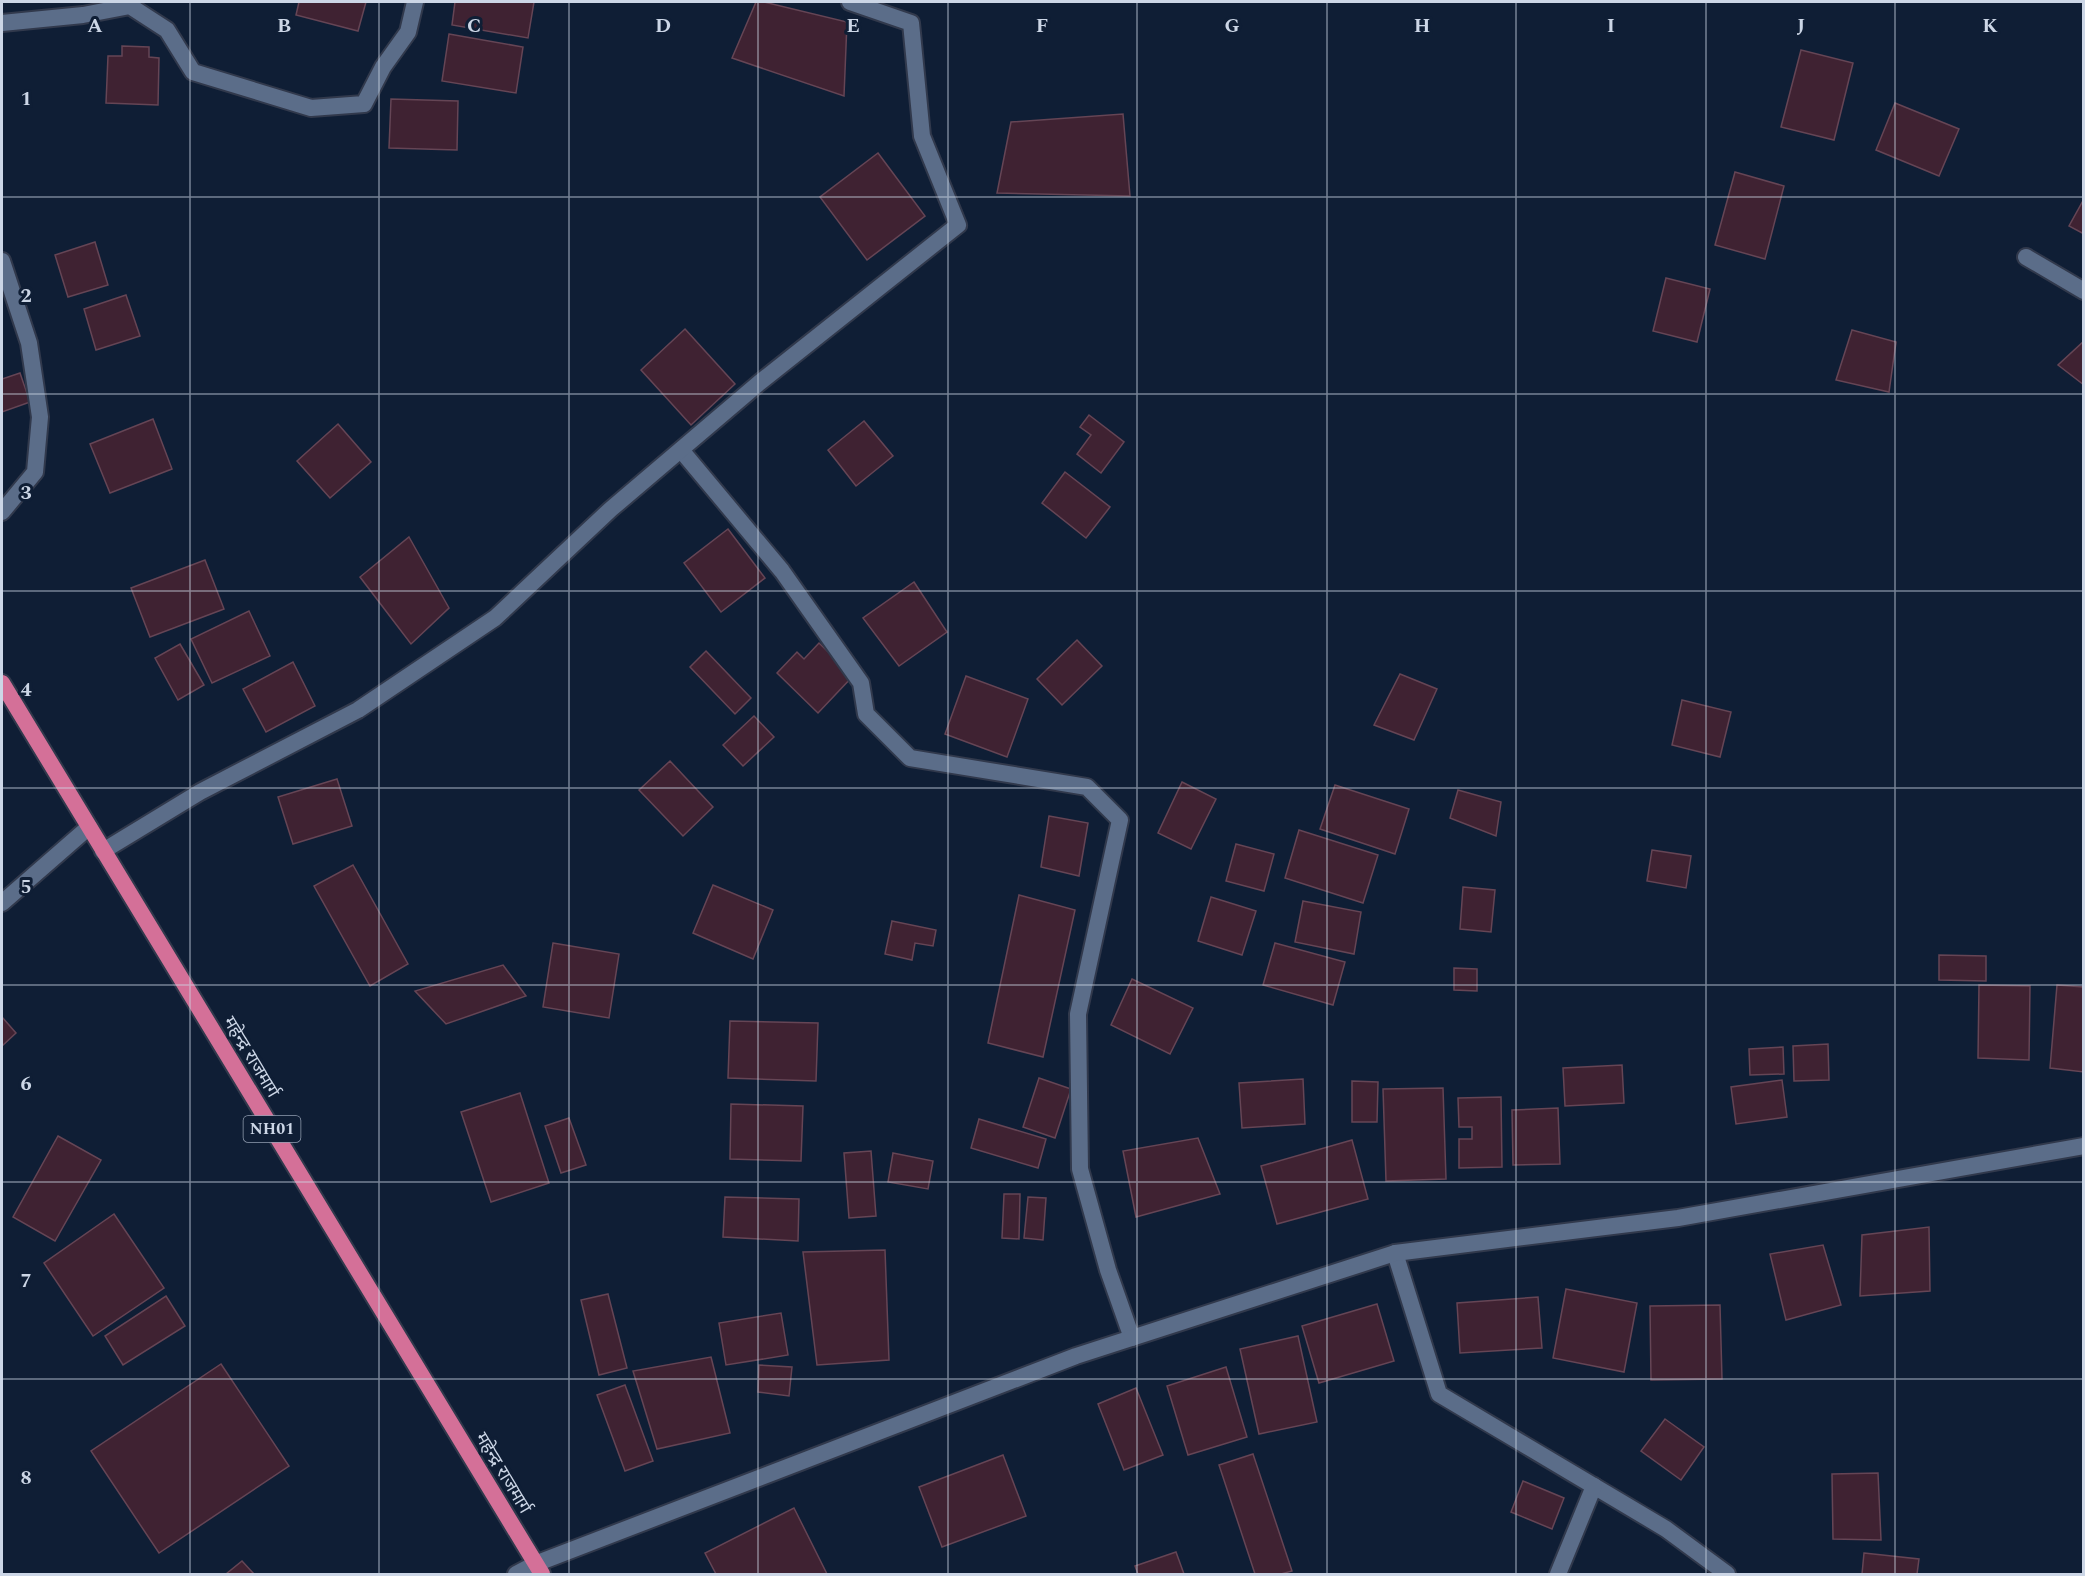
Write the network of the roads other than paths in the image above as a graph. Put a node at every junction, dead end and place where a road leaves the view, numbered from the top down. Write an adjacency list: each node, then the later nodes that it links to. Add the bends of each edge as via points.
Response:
1 (415, 2): 3 (street, via 408,32 383,67 364,104 310,108 193,72 167,30 130,6)
2 (850, 2): 7 (street, via 911,22 922,136 958,225)
3 (2, 23)
4 (2026, 257): 6 (street)
5 (2, 261): 8 (street, via 29,343 40,417 35,472)
6 (2084, 291)
7 (681, 450): 11 (street, via 611,509 495,618 358,710 200,792); 15 (street, via 782,571 861,683 866,714 910,758 1088,787 1120,820 1078,1014 1080,1170)
8 (2, 512)
9 (2, 683): 10 (highway, महेन्द्र राजमार्ग / NH01)
10 (89, 827): 11 (highway, महेन्द्र राजमार्ग / NH01); 12 (street)
11 (104, 851): 17 (highway, महेन्द्र राजमार्ग / NH01)
12 (2, 903)
13 (2084, 1146): 14 (street, via 1678,1218)
14 (1395, 1253): 15 (street); 16 (street, via 1439,1394)
15 (1131, 1338): 17 (street, via 1076,1356)
16 (1594, 1486): 19 (street); 20 (street, via 1666,1529)
17 (538, 1569): 18 (street)
18 (516, 1575)
19 (1558, 1575)
20 (1727, 1575)

